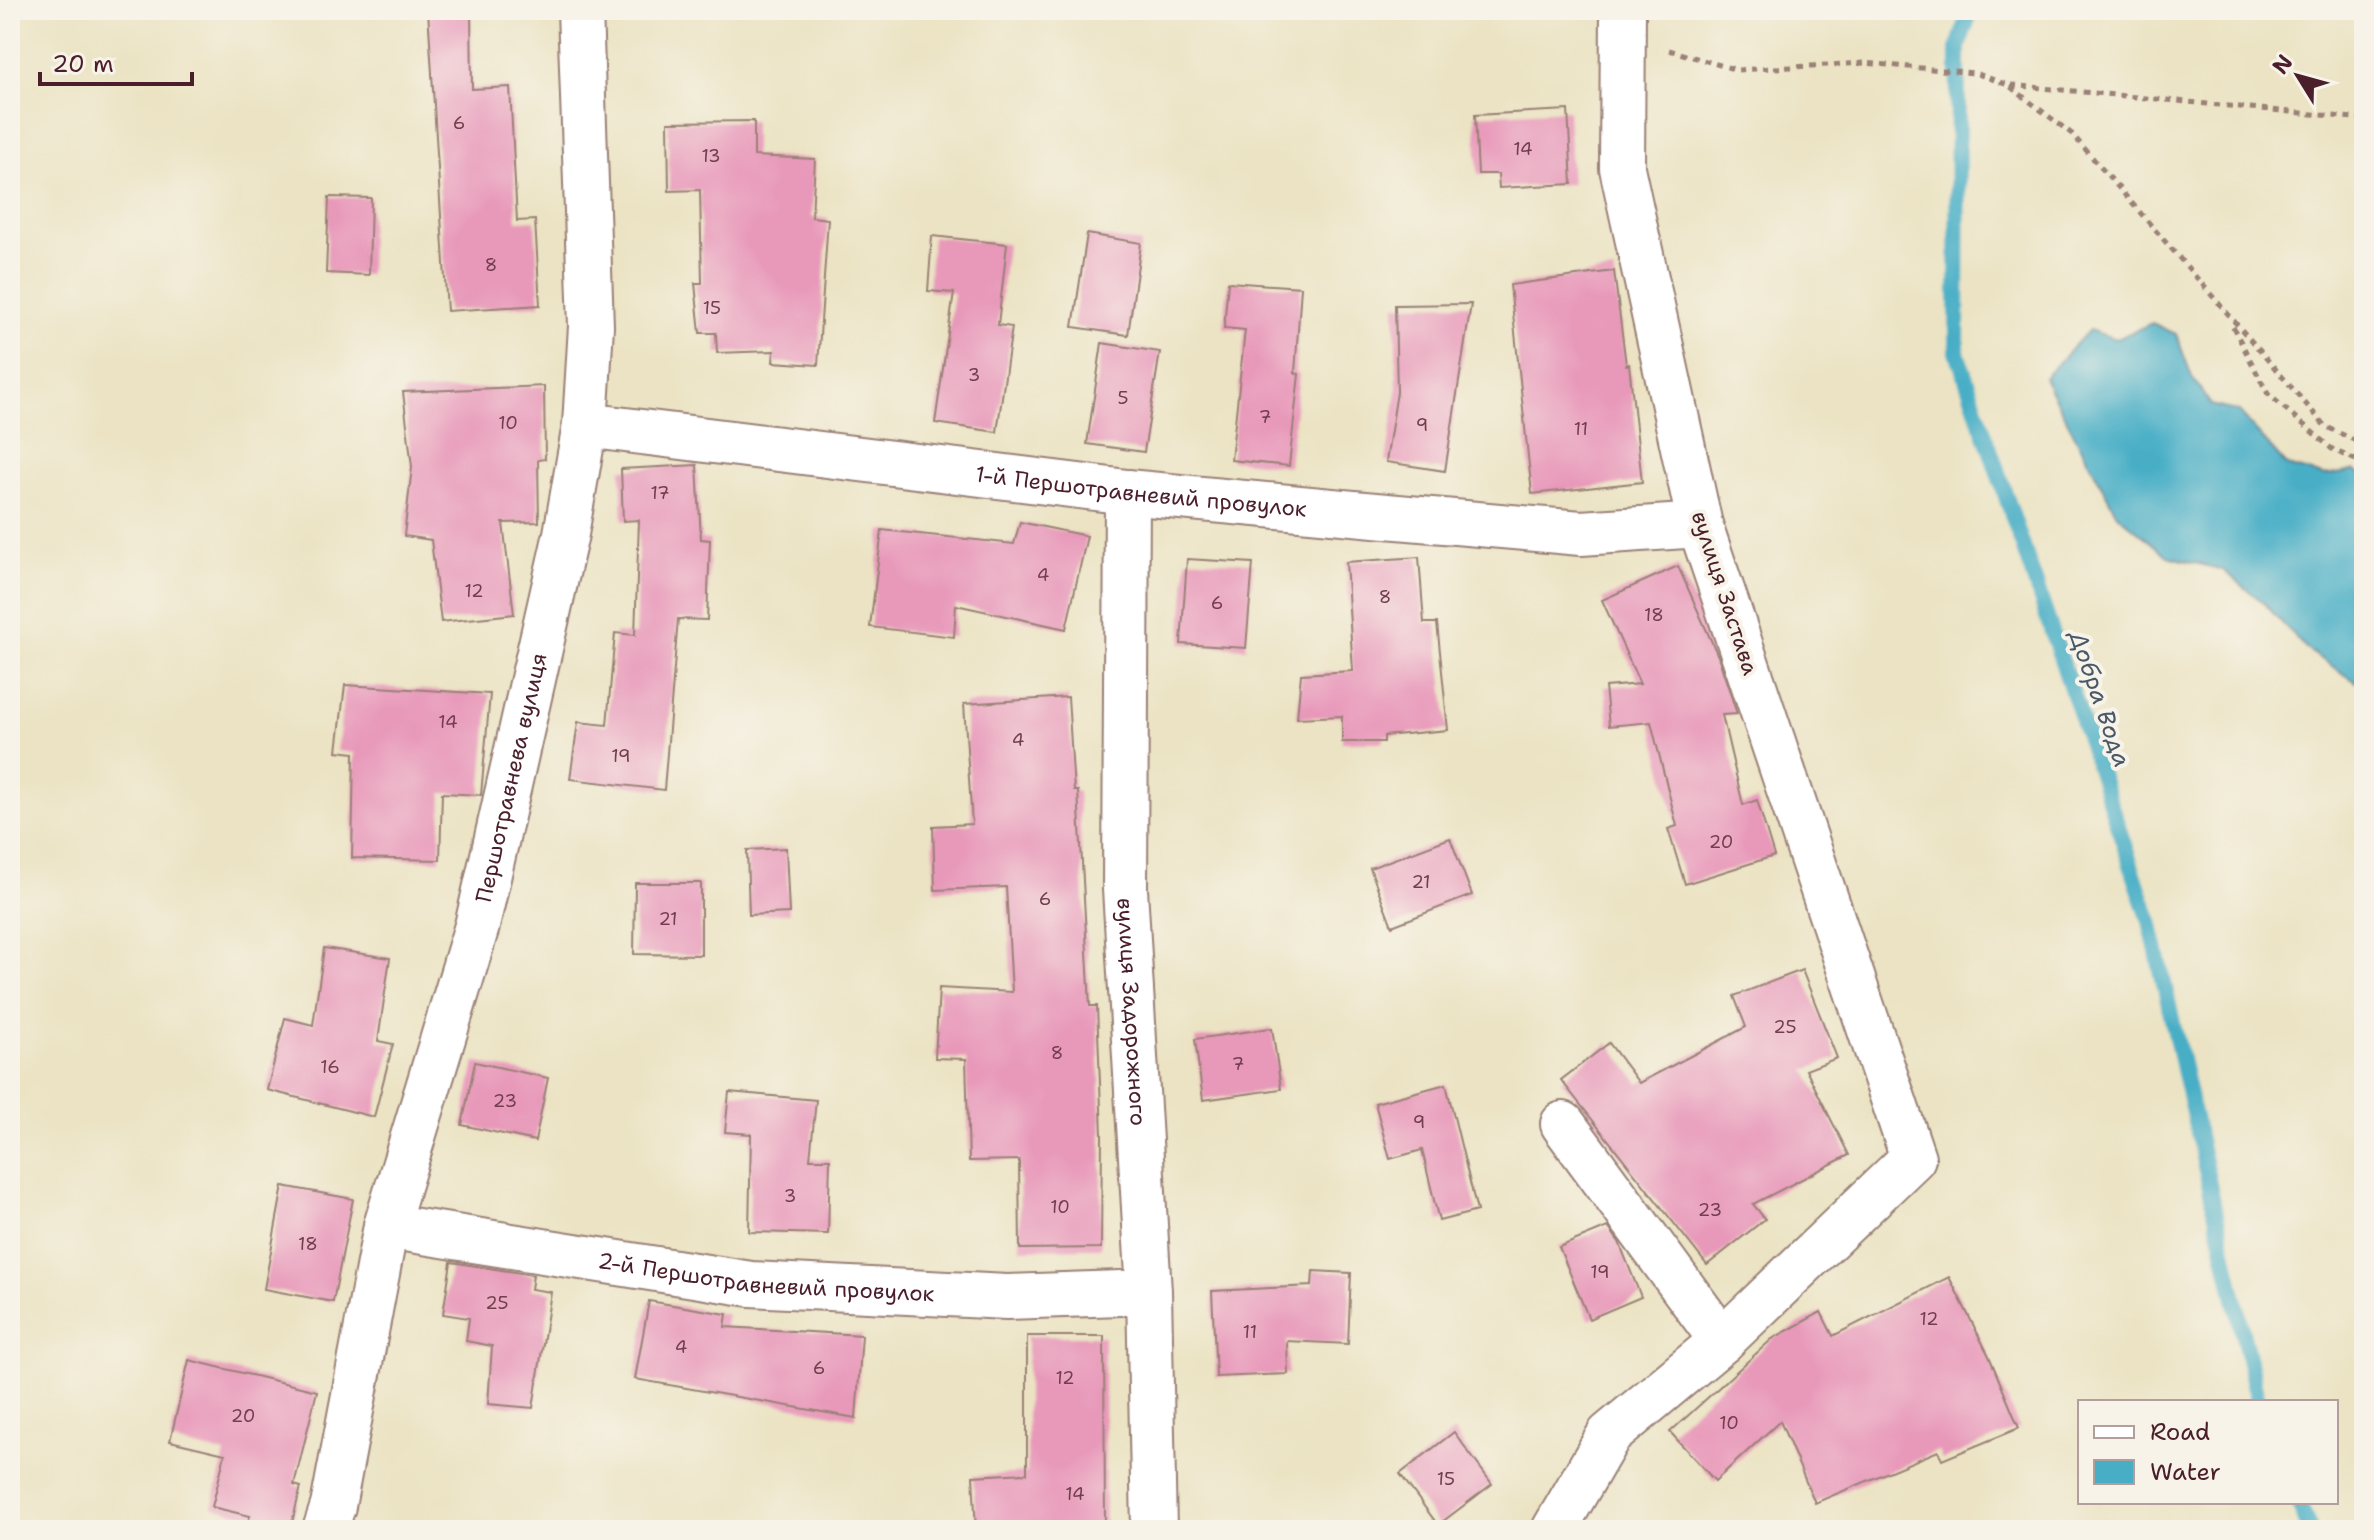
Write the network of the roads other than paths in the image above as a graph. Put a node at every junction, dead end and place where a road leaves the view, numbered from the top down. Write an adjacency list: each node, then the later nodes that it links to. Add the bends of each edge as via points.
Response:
1 (580, 10): 3 (street, Першотравнева вулиця, via 591,326)
2 (1623, 12): 5 (street, вулиця Застава, via 1622,168)
3 (585, 425): 4 (street, 1-й Першотравневий провулок); 7 (street, Першотравнева вулиця, via 566,534 477,926)
4 (1127, 492): 5 (street, 1-й Першотравневий провулок, via 1581,533); 8 (street, вулиця Задорожного, via 1125,889)
5 (1700, 525): 9 (street, вулиця Застава, via 1913,1158)
6 (1563, 1124): 9 (street)
7 (386, 1226): 8 (street, 2-й Першотравневий провулок, via 751,1284 1007,1297); 10 (street, Першотравнева вулиця)
8 (1149, 1292): 11 (street, вулиця Задорожного)
9 (1722, 1341): 12 (street, via 1609,1435)
10 (325, 1530)
11 (1154, 1530)
12 (1554, 1530)

